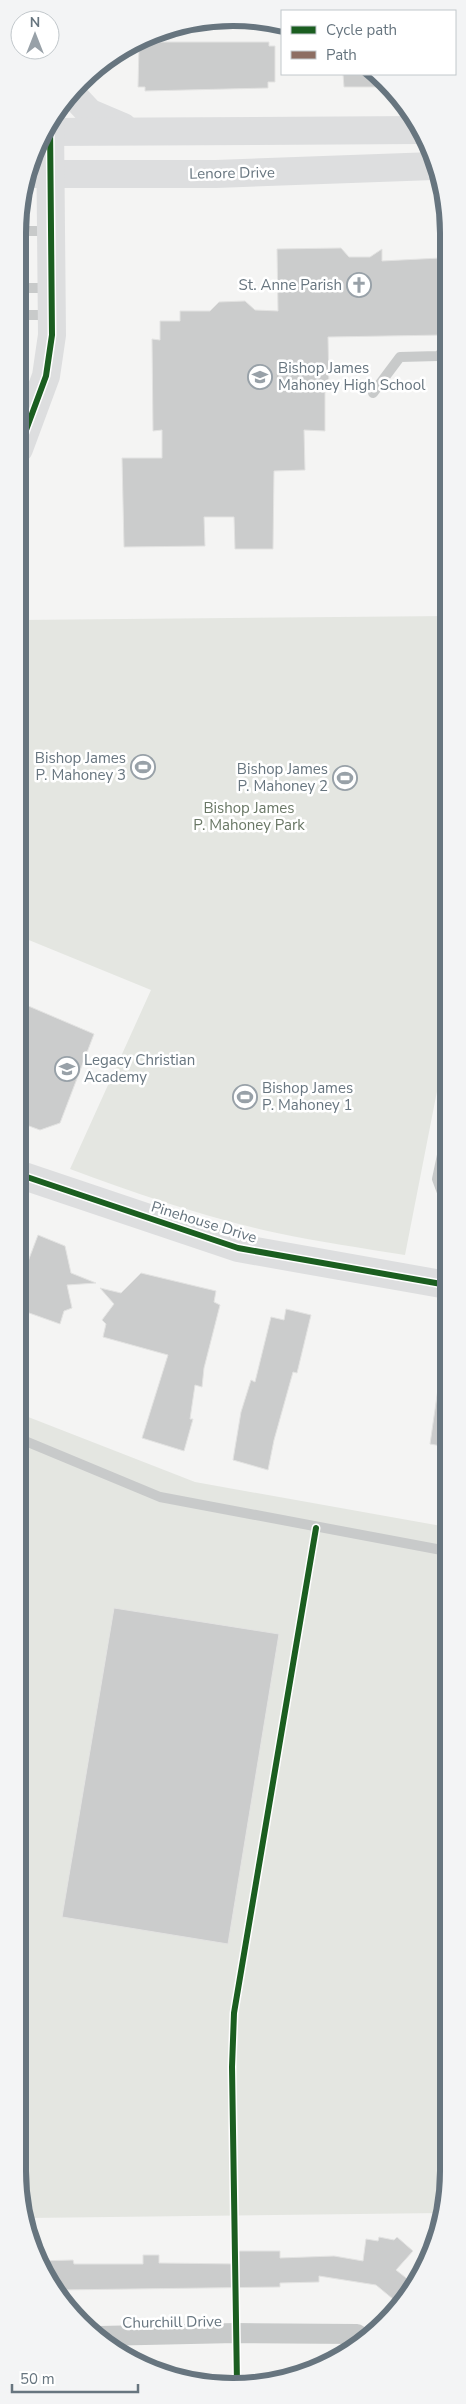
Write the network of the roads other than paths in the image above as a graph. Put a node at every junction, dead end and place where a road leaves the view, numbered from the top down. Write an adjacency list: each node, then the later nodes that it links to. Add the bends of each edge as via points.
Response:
1 (76, 99): 4 (main road, via 90,113)
2 (55, 128): 4 (main road)
3 (412, 130): 4 (main road)
4 (133, 132)
5 (45, 148): 7 (main road)
6 (429, 166): 7 (main road, Lenore Drive, via 216,174)
7 (41, 174): 9 (main road)
8 (26, 231): 9 (lane)
9 (52, 231): 11 (main road)
10 (26, 291): 11 (lane)
11 (52, 302): 12 (lane); 15 (main road, via 52,335 46,376)
12 (26, 311)
13 (440, 354): 14 (lane, via 400,357)
14 (373, 394)
15 (26, 424)
16 (440, 1165): 18 (lane, via 437,1179)
17 (26, 1177): 19 (main road, Pinehouse Drive, via 238,1248)
18 (440, 1187)
19 (440, 1284)
20 (26, 1441): 21 (lane, via 160,1497)
21 (440, 1550)
22 (108, 2336): 23 (street, Churchill Drive, via 236,2333)
23 (357, 2336)

